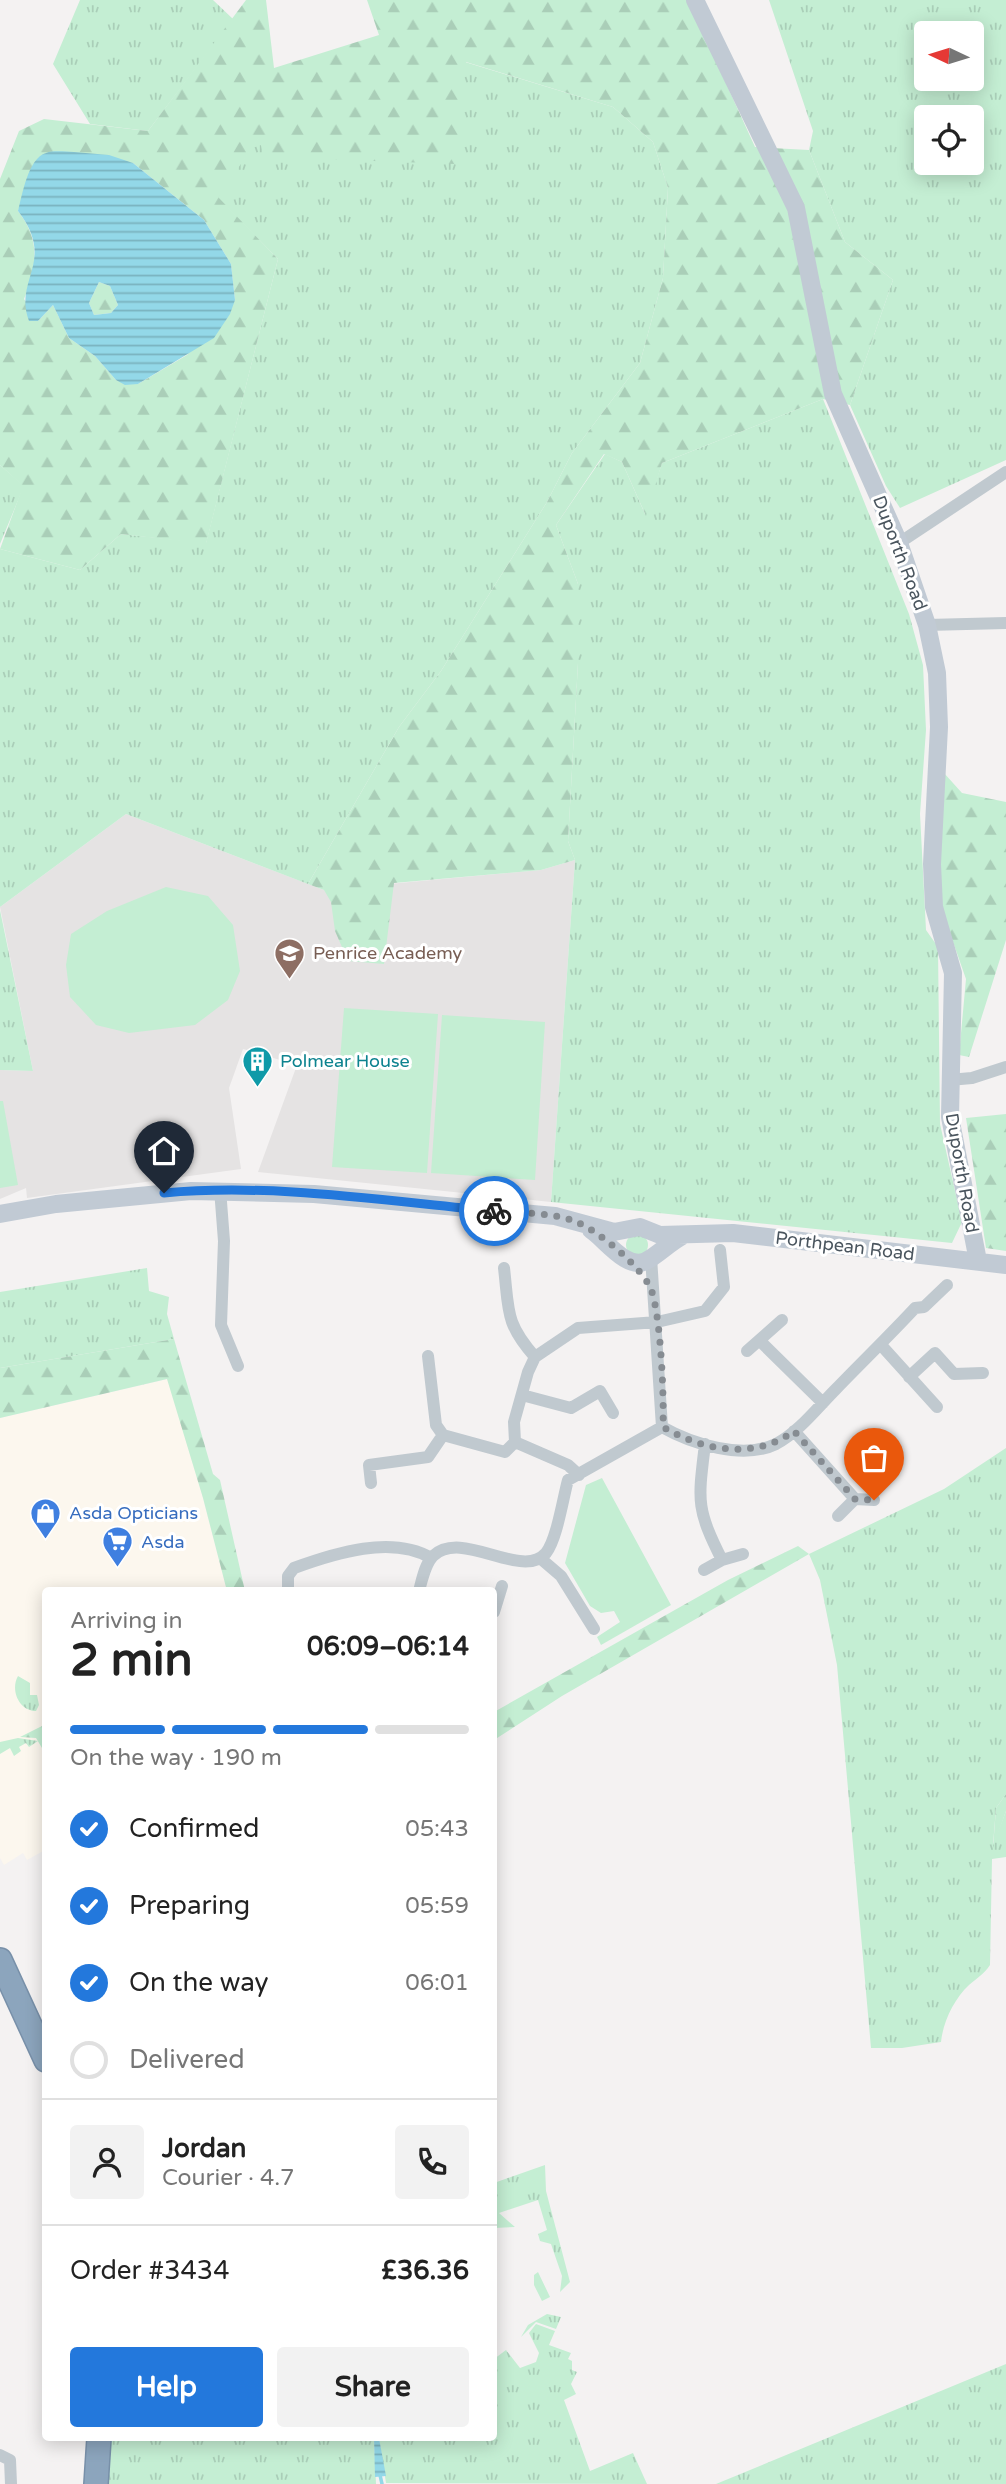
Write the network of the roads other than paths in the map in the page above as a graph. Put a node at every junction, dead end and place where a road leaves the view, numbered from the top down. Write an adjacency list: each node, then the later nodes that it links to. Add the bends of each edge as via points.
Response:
1 (695, 0): 3 (street, Duporth Road, via 796,208 833,394)
2 (1006, 472): 3 (street)
3 (899, 543): 5 (street, Duporth Road)
4 (1006, 623): 5 (street)
5 (927, 625): 7 (street, Duporth Road, via 937,673 939,727 934,907 953,973)
6 (1006, 1067): 7 (street)
7 (949, 1080): 17 (street, Duporth Road, via 950,1116)
8 (220, 1189): 9 (street, Porthpean Road); 10 (street, Porthpean Road, via 555,1216); 29 (street, via 224,1241 221,1325)
9 (0, 1213)
10 (585, 1226): 11 (street, Porthpean Road, via 614,1232); 16 (street, Porthpean Road)
11 (629, 1228): 12 (street, Porthpean Road); 16 (street, via 619,1241)
12 (648, 1230): 13 (street, Porthpean Road); 15 (street, via 655,1241)
13 (684, 1235): 15 (street, Porthpean Road); 17 (street, Porthpean Road, via 733,1233)
14 (720, 1250): 23 (street, via 724,1287 705,1311)
15 (652, 1255): 16 (street, Porthpean Road, via 642,1263); 21 (street)
16 (628, 1260): 21 (street)
17 (978, 1261): 18 (street, Porthpean Road)
18 (1006, 1265)
19 (504, 1268): 28 (street, via 509,1321)
20 (947, 1285): 25 (street, via 924,1307 915,1308)
21 (651, 1290): 23 (street)
22 (782, 1320): 24 (street)
23 (657, 1322): 28 (street, via 578,1328); 36 (street)
24 (760, 1341): 26 (street); 33 (street)
25 (881, 1345): 31 (street); 33 (street)
26 (747, 1351)
27 (428, 1356): 38 (street, via 436,1425)
28 (536, 1357): 32 (street)
29 (238, 1366)
30 (983, 1373): 31 (street, via 954,1374 935,1353)
31 (909, 1377): 34 (street)
32 (522, 1395): 35 (street, via 571,1408 600,1391); 39 (street, via 514,1422)
33 (823, 1403): 37 (street)
34 (936, 1408)
35 (613, 1413)
36 (663, 1427): 40 (street); 41 (street)
37 (794, 1431): 40 (street, via 763,1448); 43 (street)
38 (443, 1435): 39 (street, via 505,1452); 42 (street, via 428,1457 369,1465)
39 (515, 1441): 41 (street, via 568,1465)
40 (705, 1444): 49 (street, via 701,1519)
41 (579, 1475): 48 (street, via 568,1480 550,1547)
42 (371, 1483)
43 (855, 1499): 44 (street); 45 (street)
44 (874, 1500)
45 (838, 1516)
46 (743, 1555): 49 (street)
47 (431, 1558): 48 (street, via 441,1550 464,1548 519,1561); 52 (street, via 407,1547 379,1547 294,1568); 53 (street)
48 (540, 1558): 55 (street, via 561,1576)
49 (722, 1560): 50 (street)
50 (704, 1570)
51 (502, 1586): 54 (street)
52 (288, 1587)
53 (420, 1587)
54 (497, 1602)
55 (594, 1629)
56 (0, 1960): 57 (highway)
57 (37, 2022): 58 (highway)
58 (42, 2043)
59 (99, 2441): 62 (highway)
60 (0, 2455): 61 (street, via 10,2460)
61 (12, 2484)
62 (96, 2484)

